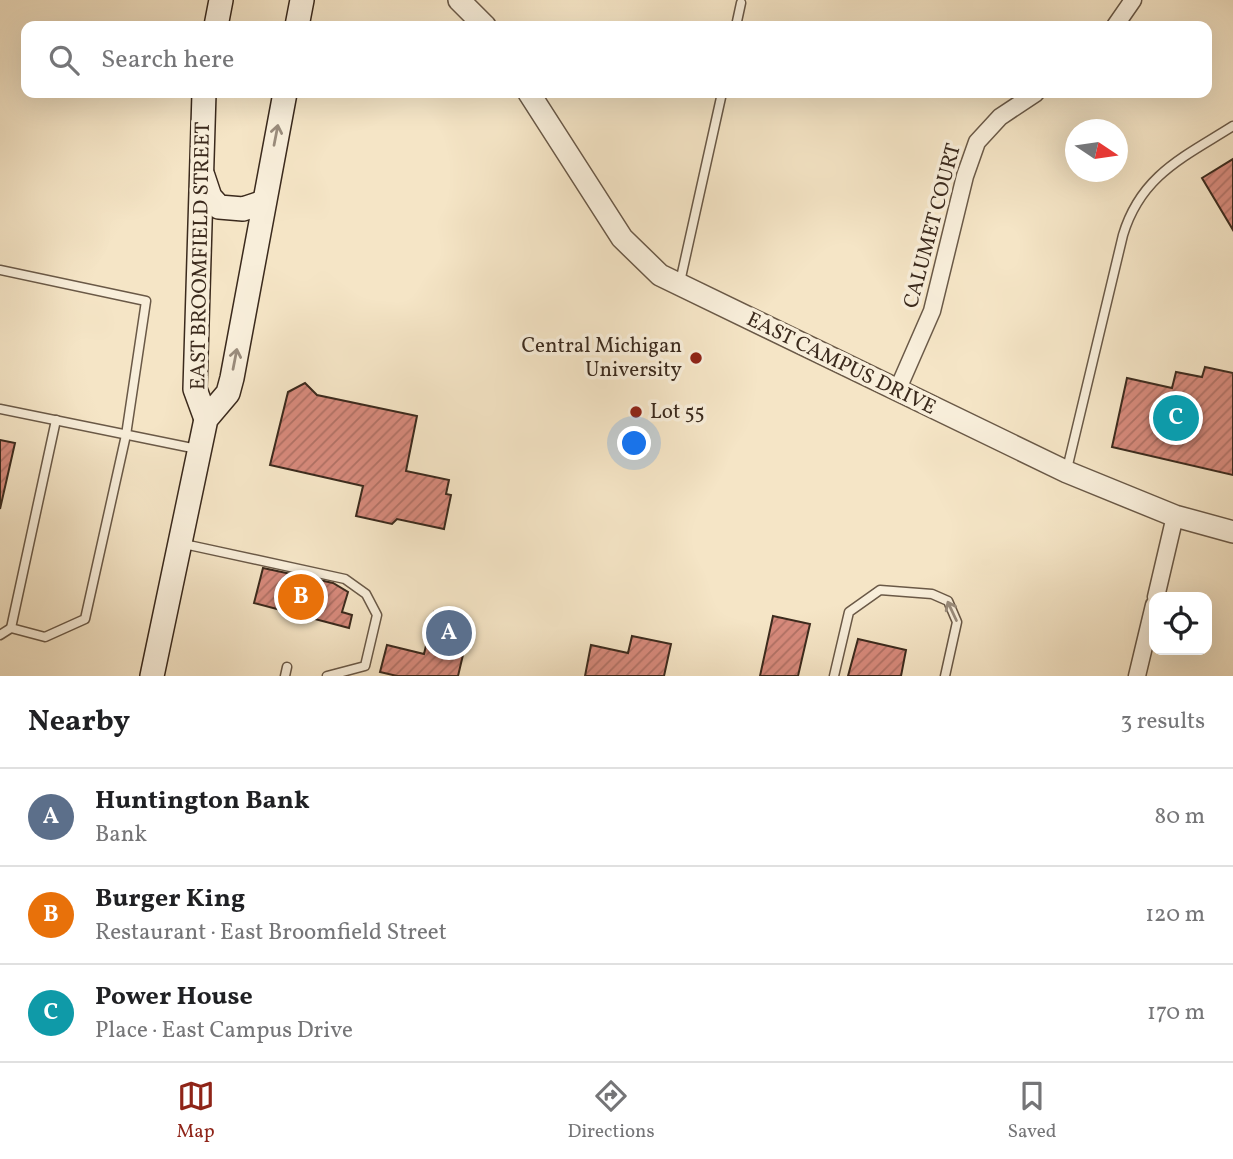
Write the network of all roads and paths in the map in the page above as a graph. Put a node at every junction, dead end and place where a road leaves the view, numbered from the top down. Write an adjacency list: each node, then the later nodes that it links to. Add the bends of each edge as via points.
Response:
1 (221, 0): 6 (main road)
2 (302, 0): 7 (main road)
3 (459, 0): 8 (street)
4 (1133, 0): 10 (street)
5 (741, 3): 9 (lane)
6 (217, 21)
7 (299, 21)
8 (480, 21)
9 (737, 21)
10 (1118, 21)
11 (205, 98): 17 (main road, EAST BROOMFIELD STREET)
12 (284, 98): 18 (main road, EAST BROOMFIELD STREET, one-way to 12)
13 (532, 98): 20 (street, EAST CAMPUS DRIVE, via 631,250)
14 (721, 98): 20 (lane)
15 (1028, 98): 21 (street, CALUMET COURT, via 1000,117 977,142 933,311)
16 (1233, 126): 27 (lane, via 1160,173 1134,204)
17 (201, 170): 18 (main road, via 210,197 219,207 243,209); 23 (main road, EAST BROOMFIELD STREET, via 195,389)
18 (264, 202): 23 (main road, EAST BROOMFIELD STREET, one-way to 18, via 228,393)
19 (0, 270): 25 (lane, via 146,301)
20 (679, 285): 21 (street, EAST CAMPUS DRIVE)
21 (897, 391): 27 (street, EAST CAMPUS DRIVE)
22 (0, 409): 24 (lane)
23 (206, 419): 26 (main road, EAST BROOMFIELD STREET)
24 (56, 420): 25 (lane); 33 (lane)
25 (126, 435): 26 (lane); 33 (lane, via 85,619 46,638)
26 (200, 450): 30 (main road, EAST BROOMFIELD STREET)
27 (1066, 472): 28 (street, EAST CAMPUS DRIVE)
28 (1175, 516): 29 (street, EAST CAMPUS DRIVE); 31 (street)
29 (1233, 532)
30 (181, 543): 35 (main road, EAST BROOMFIELD STREET); 36 (lane, via 345,579 366,594 377,615 365,666)
31 (1157, 592)
32 (1149, 627): 39 (street)
33 (11, 628): 34 (lane)
34 (0, 635)
35 (152, 676)
36 (327, 676)
37 (834, 676): 38 (lane, one-way to 37, via 957,622 948,601 932,594 880,590 849,612)
38 (945, 676)
39 (1138, 676)

